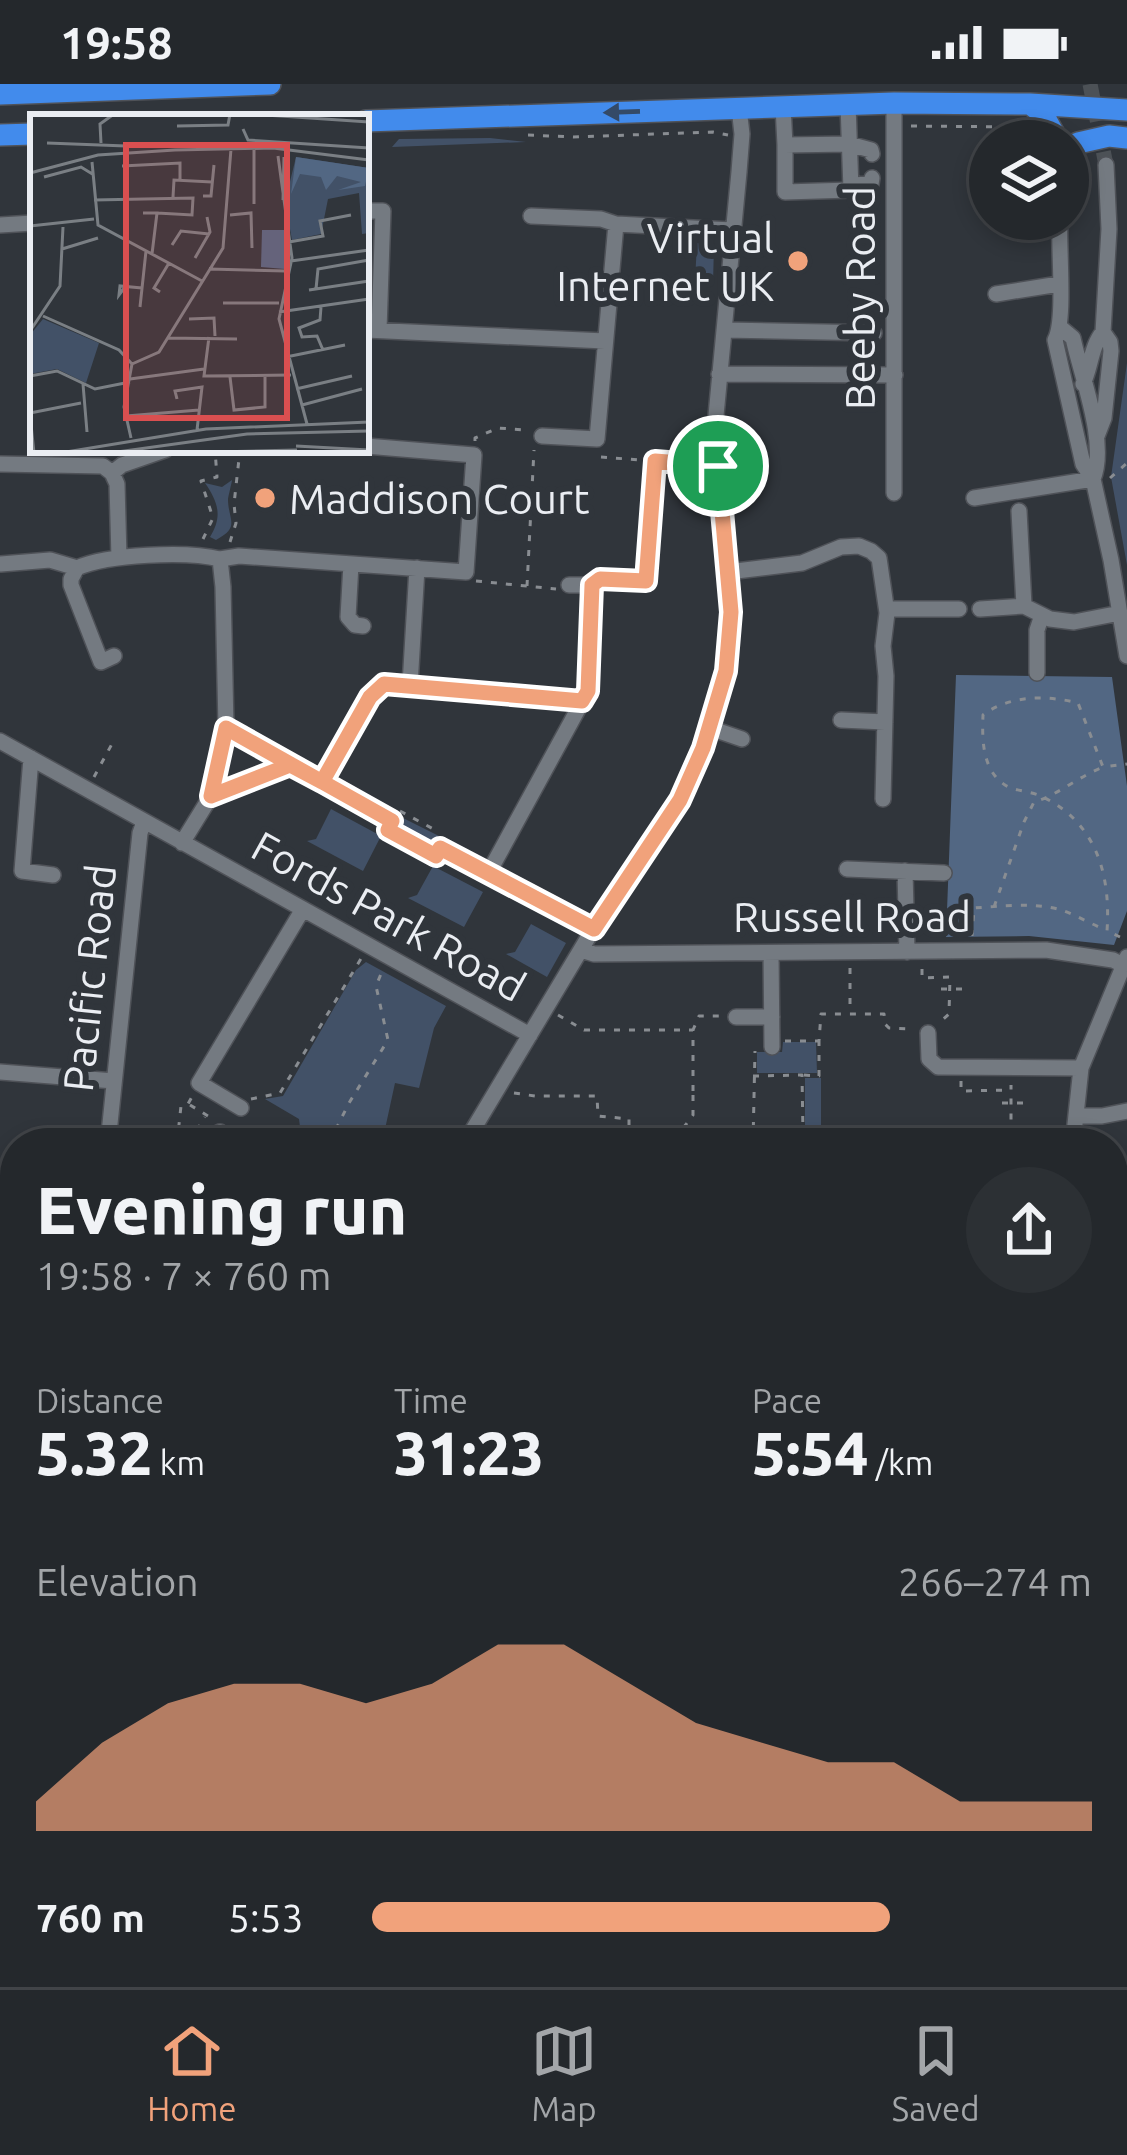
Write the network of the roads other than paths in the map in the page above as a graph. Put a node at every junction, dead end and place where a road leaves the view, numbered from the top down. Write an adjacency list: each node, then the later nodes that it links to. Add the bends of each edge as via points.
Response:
1 (270, 84): 2 (highway)
2 (2, 93)
3 (894, 103): 4 (highway); 5 (highway); 37 (street, Beeby Road)
4 (848, 104): 6 (highway); 15 (street)
5 (1030, 104): 8 (highway); 9 (highway)
6 (783, 106): 7 (highway); 16 (street)
7 (739, 108): 10 (highway, one-way to 10); 26 (street)
8 (1127, 110)
9 (1046, 120)
10 (369, 121)
11 (30, 134): 12 (highway)
12 (0, 135)
13 (1127, 138): 14 (highway)
14 (1089, 141)
15 (849, 144): 16 (street); 17 (street); 20 (street)
16 (785, 146): 20 (street, via 785,192)
17 (872, 154)
18 (1106, 165): 33 (street)
19 (872, 178): 20 (street)
20 (851, 185)
21 (543, 210): 24 (street)
22 (369, 211): 31 (street, via 383,211)
23 (30, 223): 25 (street)
24 (616, 224): 26 (street); 35 (street)
25 (0, 225)
26 (732, 230): 32 (street)
27 (1060, 240): 28 (street)
28 (1059, 284): 29 (street); 30 (street)
29 (996, 294)
30 (1061, 328): 38 (street, via 1072,338); 39 (street, via 1055,340)
31 (373, 330): 35 (street)
32 (724, 330): 34 (street); 36 (street)
33 (1103, 332): 38 (street); 41 (street, via 1111,351)
34 (874, 333)
35 (605, 341): 40 (street, via 597,439)
36 (719, 374): 37 (street); 56 (street, via 715,427)
37 (895, 375): 47 (street, Beeby Road)
38 (1083, 384): 39 (street); 41 (street)
39 (1072, 411): 46 (street, via 1083,464)
40 (538, 434)
41 (1097, 436): 46 (street)
42 (369, 446): 54 (street, via 474,454 466,572)
43 (156, 453): 45 (street)
44 (0, 464): 45 (street, via 103,466)
45 (112, 473): 51 (street)
46 (1102, 478): 48 (street); 62 (street)
47 (894, 493)
48 (974, 498)
49 (1018, 511): 58 (street)
50 (218, 557): 51 (street); 53 (street); 72 (street)
51 (119, 558): 55 (street)
52 (1, 564): 55 (street, via 50,560)
53 (351, 564): 54 (street); 64 (street, via 348,617)
54 (417, 568): 68 (street)
55 (75, 571): 66 (street, via 70,585)
56 (728, 572): 59 (street, via 859,546 879,558); 73 (street, via 730,641)
57 (569, 585): 69 (street, via 592,585)
58 (1024, 607): 61 (street); 63 (street)
59 (887, 609): 60 (street); 71 (street)
60 (959, 609)
61 (980, 609)
62 (1120, 613): 63 (street, via 1074,622); 65 (street)
63 (1042, 615): 67 (street)
64 (363, 626)
65 (1127, 656)
66 (107, 659)
67 (1036, 673)
68 (410, 685): 69 (street); 78 (street, via 384,684 370,697)
69 (582, 701): 88 (street)
70 (841, 720): 71 (street)
71 (885, 722): 80 (street)
72 (226, 728): 77 (street); 79 (street)
73 (710, 728): 74 (street); 91 (street, via 680,800)
74 (742, 739)
75 (0, 741): 76 (street, Fords Park Road)
76 (31, 758): 82 (street, Fords Park Road); 89 (street, via 22,872)
77 (290, 765): 78 (street); 79 (street)
78 (322, 782): 81 (street)
79 (211, 796): 83 (street)
80 (883, 799)
81 (390, 820)
82 (144, 822): 83 (street, Fords Park Road); 103 (street, Pacific Road)
83 (182, 843): 90 (street, Fords Park Road)
84 (440, 848): 88 (street)
85 (848, 869): 86 (street)
86 (905, 872): 87 (street); 93 (street)
87 (944, 873)
88 (488, 874): 91 (street)
89 (53, 875)
90 (303, 909): 99 (street, Fords Park Road); 104 (street, via 199,1083)
91 (594, 929): 92 (street)
92 (581, 950): 94 (street, Russell Road); 99 (street)
93 (914, 952): 94 (street, Russell Road); 95 (street, Russell Road, via 1046,950)
94 (771, 953): 97 (street)
95 (1125, 961): 101 (street)
96 (736, 1017): 97 (street)
97 (772, 1017): 100 (street)
98 (930, 1030): 101 (street, via 929,1059 938,1067)
99 (530, 1035): 108 (street)
100 (772, 1044)
101 (1081, 1068): 106 (street)
102 (0, 1072): 103 (street)
103 (114, 1081): 107 (street, Pacific Road)
104 (241, 1108)
105 (1127, 1111): 106 (street)
106 (1076, 1116): 109 (street)
107 (109, 1128)
108 (474, 1128)
109 (1075, 1128)

